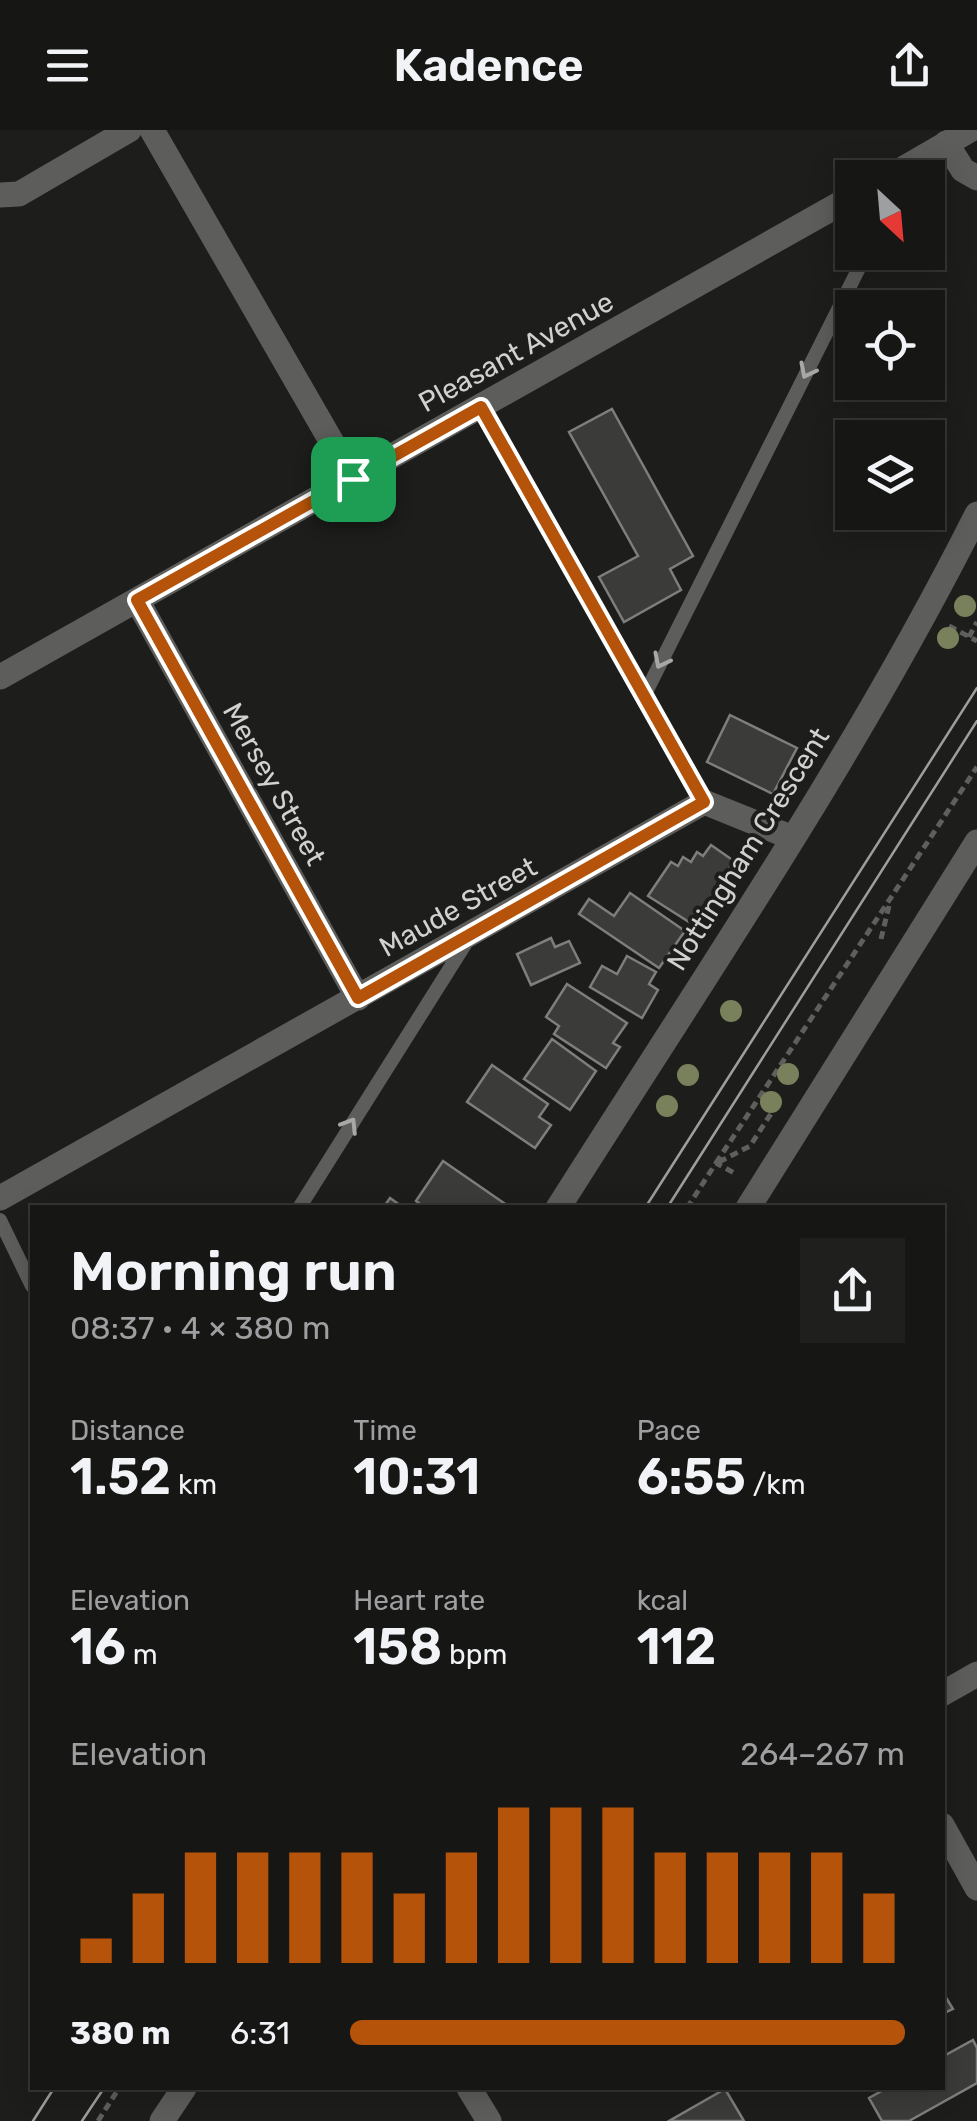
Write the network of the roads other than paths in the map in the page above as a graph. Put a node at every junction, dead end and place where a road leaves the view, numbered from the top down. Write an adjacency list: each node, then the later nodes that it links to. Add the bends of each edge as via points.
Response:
1 (130, 130): 7 (street, via 19,194)
2 (152, 130): 11 (street)
3 (970, 130): 4 (street)
4 (946, 143): 5 (street); 6 (street, via 963,170)
5 (923, 160)
6 (977, 178)
7 (0, 195)
8 (835, 207): 10 (street, Pleasant Avenue)
9 (858, 270): 15 (lane, one-way to 15)
10 (481, 407): 11 (street, Pleasant Avenue); 15 (lane)
11 (353, 479): 13 (street, Pleasant Avenue)
12 (977, 514): 17 (street, Nottingham Crescent, via 926,615)
13 (137, 600): 14 (street, Pleasant Avenue); 20 (street, Mersey Street)
14 (0, 677)
15 (644, 696): 16 (lane)
16 (704, 802): 17 (street); 19 (street, Maude Street)
17 (792, 838): 24 (street, Nottingham Crescent)
18 (977, 842): 22 (street)
19 (472, 934): 20 (street, Maude Street); 23 (lane, one-way to 19)
20 (358, 998): 21 (street, Maude Street)
21 (3, 1190)
22 (754, 1198)
23 (300, 1205)
24 (560, 1205)
25 (0, 1220): 26 (lane)
26 (30, 1282)
27 (977, 1674): 28 (street)
28 (945, 1692)
29 (945, 1830): 30 (street)
30 (977, 1888)
31 (183, 2090): 33 (street)
32 (470, 2090): 34 (street)
33 (162, 2121)
34 (489, 2121)

